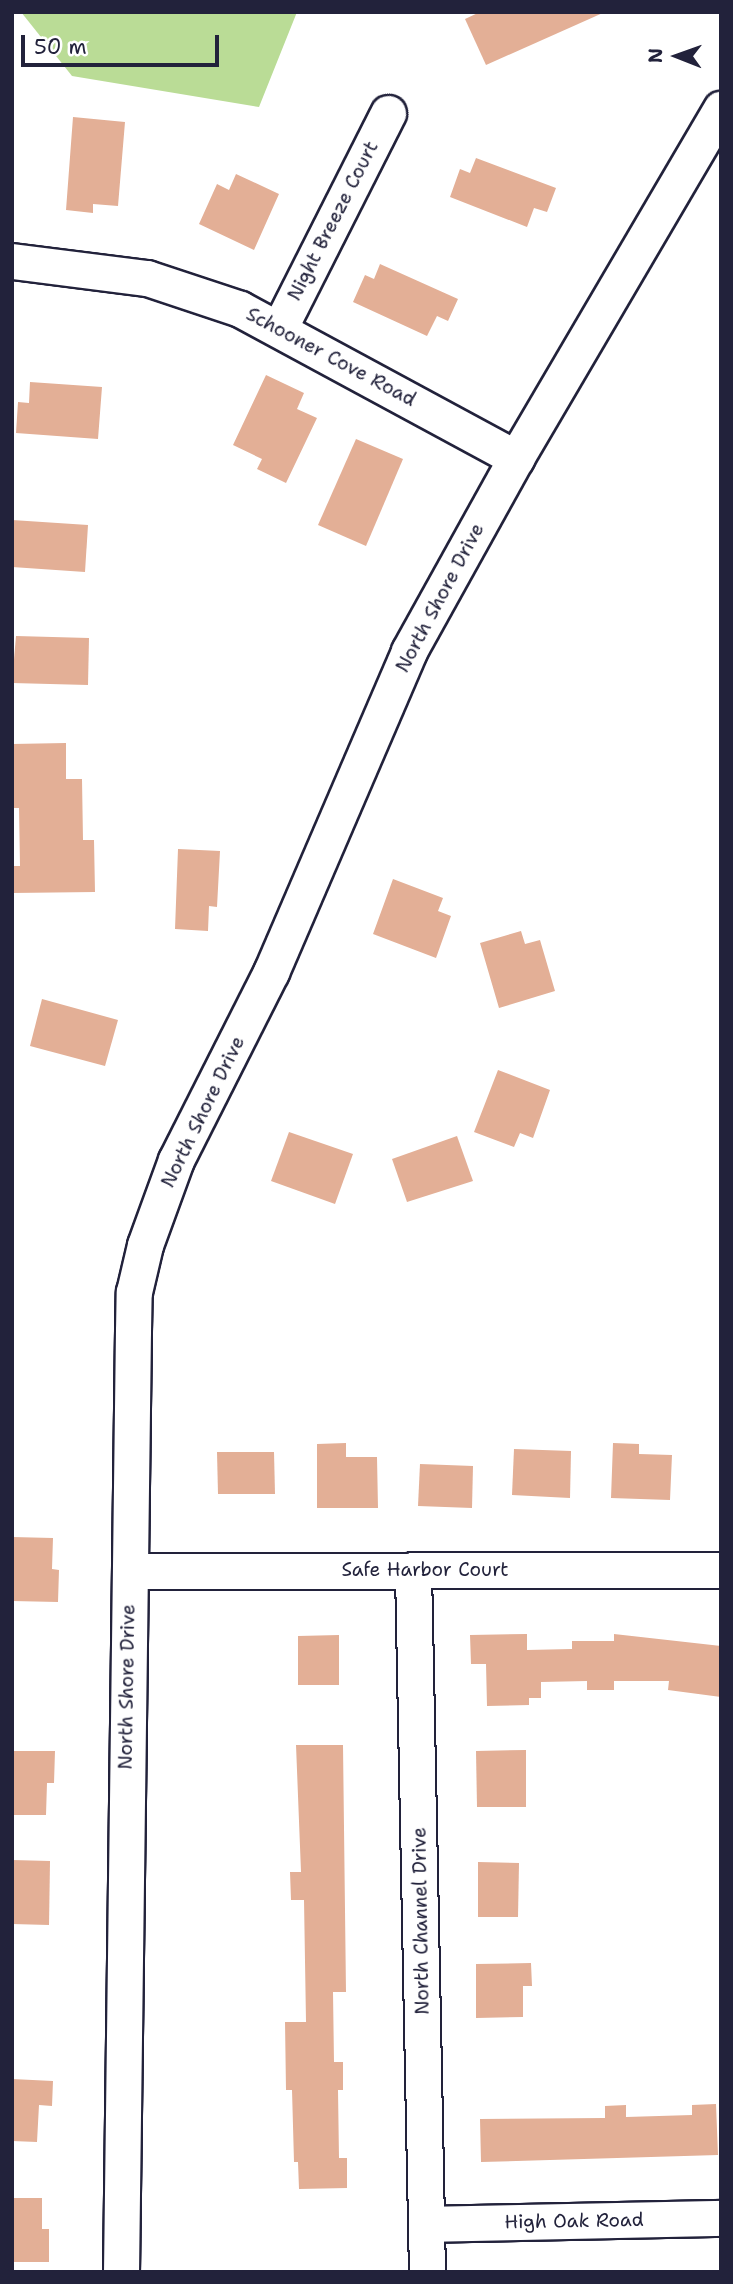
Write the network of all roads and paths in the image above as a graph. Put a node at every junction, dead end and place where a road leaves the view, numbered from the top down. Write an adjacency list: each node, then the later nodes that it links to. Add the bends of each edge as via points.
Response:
1 (721, 109): 5 (street, North Shore Drive)
2 (388, 113): 4 (street, Night Breeze Court)
3 (12, 261): 4 (street, Schooner Cove Road, via 147,278 240,309)
4 (279, 329): 5 (street, Schooner Cove Road)
5 (516, 458): 8 (street, North Shore Drive, via 409,651 271,972 176,1160 145,1245 134,1292)
6 (413, 1570): 7 (street, Safe Harbor Court); 8 (street, Safe Harbor Court); 10 (street, North Channel Drive)
7 (721, 1570)
8 (130, 1571): 11 (street, North Shore Drive)
9 (721, 2218): 10 (street, High Oak Road)
10 (428, 2224): 12 (street, North Channel Drive)
11 (121, 2272)
12 (427, 2272)

